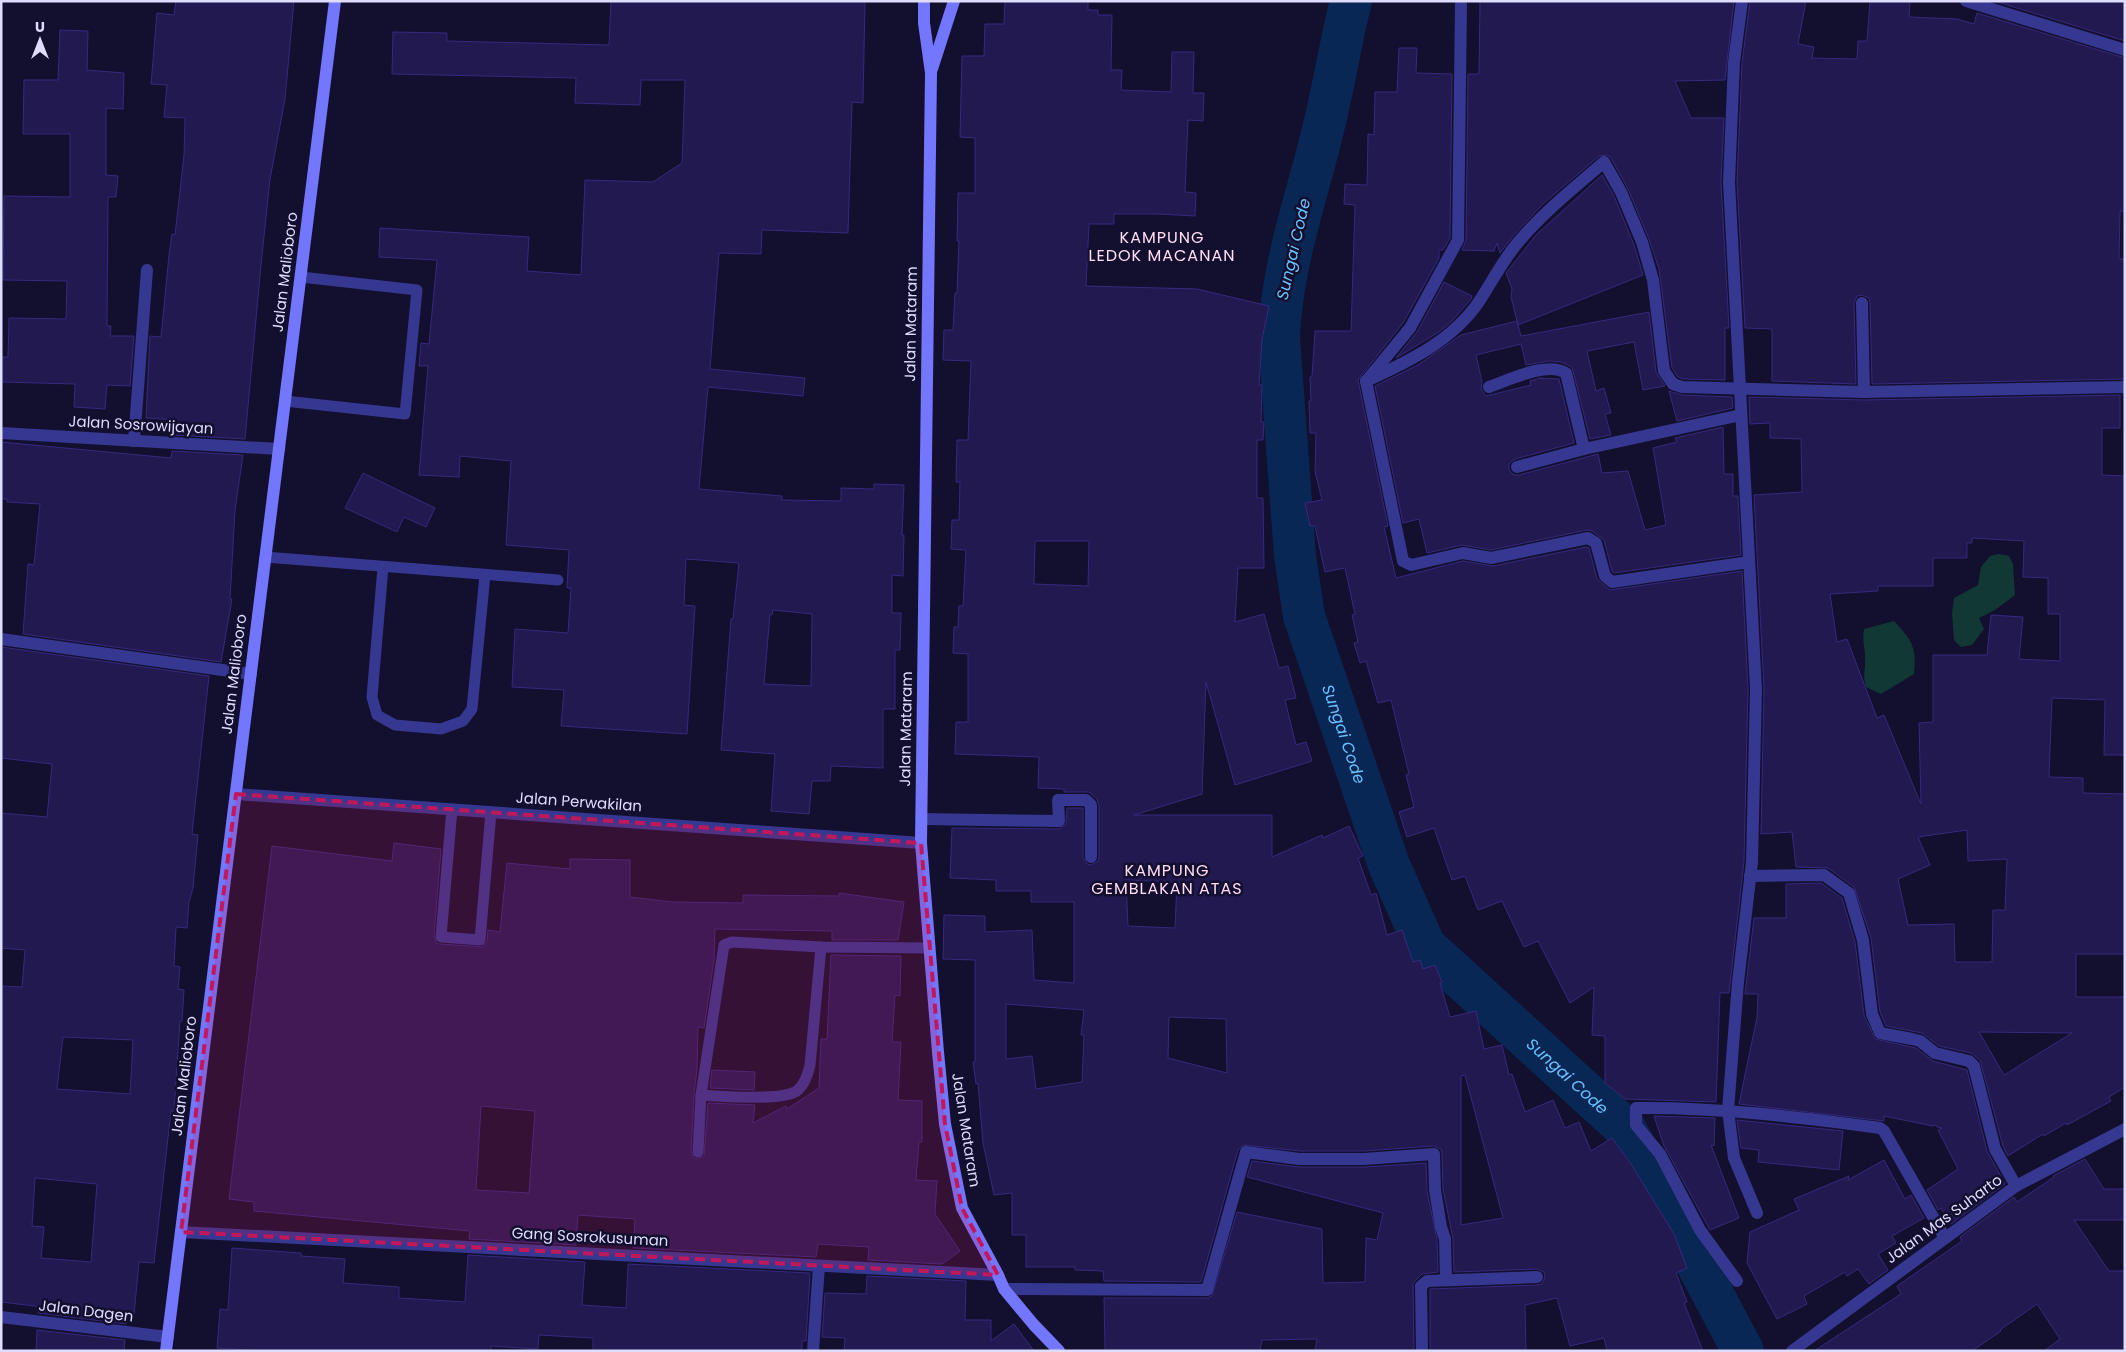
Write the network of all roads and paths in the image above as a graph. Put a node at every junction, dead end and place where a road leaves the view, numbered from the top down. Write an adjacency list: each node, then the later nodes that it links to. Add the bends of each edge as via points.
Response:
1 (335, 1): 10 (main road, Jalan Malioboro)
2 (924, 1): 8 (main road, Jalan Mataram)
3 (954, 1): 8 (main road, Jalan Mataram)
4 (1742, 1): 15 (street, via 1734,62 1729,182)
5 (1966, 1): 7 (street)
6 (1462, 2): 12 (street, via 1458,240 1410,328)
7 (2125, 50)
8 (931, 73): 34 (main road, Jalan Mataram)
9 (147, 270): 20 (street)
10 (301, 277): 17 (main road, Jalan Malioboro); 17 (lane, via 417,290 405,414)
11 (1862, 303): 16 (street)
12 (1366, 381): 15 (street, via 1450,335 1479,302 1518,241 1551,207 1604,162 1635,225 1653,280 1664,372 1668,379 1682,387); 25 (street, via 1403,561 1412,565 1463,553 1491,558 1588,538 1596,542 1606,578 1612,582)
13 (1489, 387): 22 (street, via 1539,370 1559,368 1566,373)
14 (2125, 387): 16 (street)
15 (1739, 389): 16 (street); 18 (street)
16 (1864, 392)
17 (285, 401): 21 (main road, Jalan Malioboro)
18 (1741, 415): 22 (street); 25 (street)
19 (1, 433): 20 (street, Jalan Sosrowijayan)
20 (134, 441): 21 (street, Jalan Sosrowijayan)
21 (279, 449): 24 (main road, Jalan Malioboro)
22 (1584, 449): 23 (street)
23 (1517, 467)
24 (265, 557): 26 (lane); 30 (main road, Jalan Malioboro)
25 (1749, 562): 37 (street, via 1756,689)
26 (383, 567): 27 (lane); 27 (lane, via 372,697 377,715 395,725 441,730 463,721 472,709)
27 (486, 575): 28 (lane)
28 (558, 580)
29 (1, 639): 30 (street)
30 (251, 674): 31 (main road, Jalan Malioboro)
31 (236, 794): 32 (street, Jalan Perwakilan); 46 (main road, Jalan Malioboro)
32 (452, 809): 33 (street, Jalan Perwakilan); 33 (lane, via 441,937 480,940)
33 (491, 812): 35 (street, Jalan Perwakilan)
34 (921, 819): 35 (main road, Jalan Mataram); 36 (street, via 1059,821 1058,800 1086,800 1091,805)
35 (921, 843): 39 (main road, Jalan Mataram)
36 (1091, 857)
37 (1750, 876): 41 (street); 44 (street, via 1824,875 1849,894 1863,940 1872,1014 1880,1033 1912,1038 1935,1053 1970,1061 1995,1148)
38 (821, 947): 39 (lane); 40 (lane, via 810,1065 798,1090 784,1097); 40 (lane, via 732,942 724,945)
39 (929, 948): 49 (main road, Jalan Mataram, via 945,1124 962,1208)
40 (701, 1095): 43 (lane)
41 (1728, 1110): 45 (street, via 1734,1158); 47 (street, via 1880,1128); 52 (street, via 1636,1108 1636,1125 1660,1154 1700,1230)
42 (2125, 1128): 44 (street, Jalan Mas Suharto)
43 (698, 1152)
44 (2016, 1186): 47 (street, Jalan Mas Suharto)
45 (1757, 1213)
46 (181, 1232): 48 (street, Gang Sosrokusuman); 55 (main road, Jalan Malioboro)
47 (1946, 1238): 60 (street, Jalan Mas Suharto)
48 (819, 1266): 49 (street, Gang Sosrokusuman); 57 (street)
49 (998, 1275): 53 (main road, Jalan Mataram)
50 (1537, 1277): 51 (street)
51 (1446, 1280): 53 (street, via 1445,1239 1436,1190 1434,1154 1299,1159 1246,1152 1207,1290); 59 (street, via 1427,1281 1421,1286)
52 (1738, 1281)
53 (1004, 1289): 58 (main road, Jalan Mataram)
54 (1, 1318): 55 (street, Jalan Dagen)
55 (168, 1337): 56 (main road, Jalan Malioboro)
56 (166, 1351)
57 (814, 1351)
58 (1059, 1351)
59 (1422, 1351)
60 (1792, 1351)

